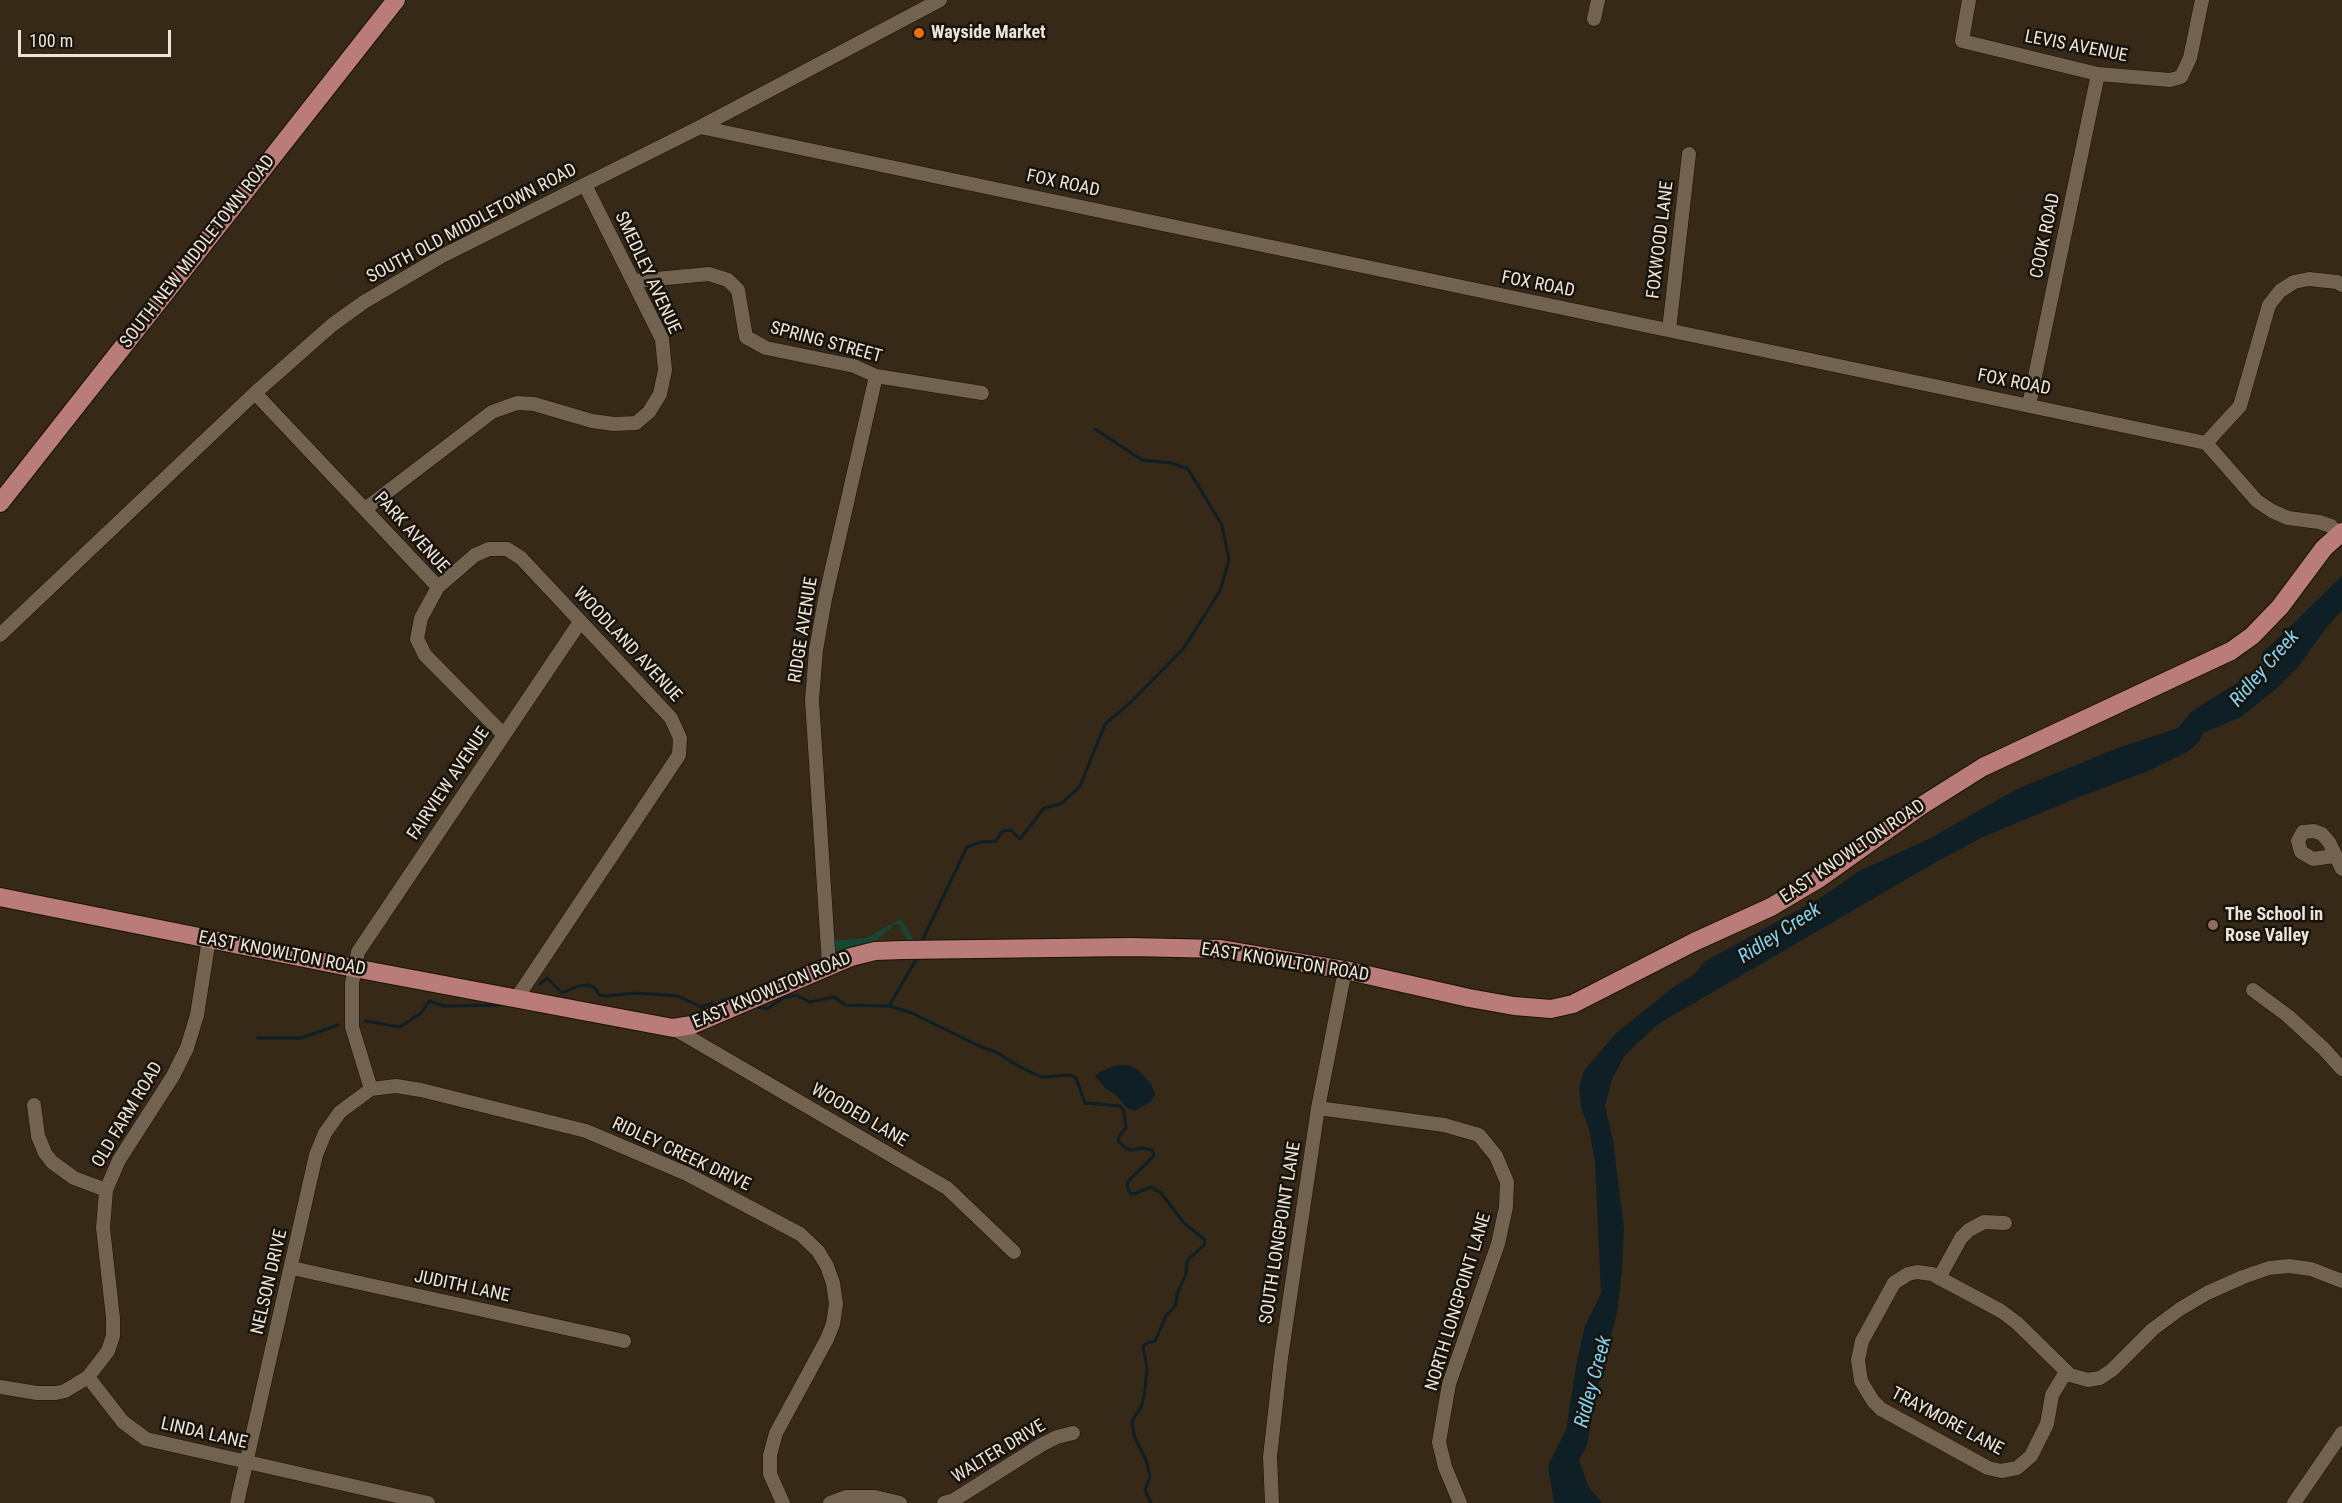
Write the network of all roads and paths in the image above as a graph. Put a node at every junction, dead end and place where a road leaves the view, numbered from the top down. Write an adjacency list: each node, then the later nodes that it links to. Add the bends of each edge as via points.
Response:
1 (396, 0): 19 (main road, SOUTH NEW MIDDLETOWN ROAD)
2 (940, 0): 8 (street, SOUTH OLD MIDDLETOWN ROAD)
3 (1598, 0): 6 (street)
4 (1969, 0): 7 (street, LEVIS AVENUE, via 1962,41)
5 (2202, 0): 7 (street, LEVIS AVENUE, via 2190,58 2181,77 2170,80)
6 (1594, 18)
7 (2098, 74): 17 (street, COOK ROAD)
8 (700, 127): 10 (street, SOUTH OLD MIDDLETOWN ROAD); 13 (street, FOX ROAD)
9 (1689, 154): 13 (street, FOXWOOD LANE)
10 (585, 185): 11 (street, SMEDLEY AVENUE); 15 (street, SOUTH OLD MIDDLETOWN ROAD, via 442,256 364,302)
11 (634, 281): 14 (street, SPRING STREET, via 709,274 728,280 738,290 746,338 766,348 854,366); 20 (street, SMEDLEY AVENUE, via 662,339 665,370 660,394 649,412 636,423 614,424 517,403 492,412)
12 (2342, 285): 18 (street, via 2309,279 2280,291 2269,305 2240,405)
13 (1669, 330): 17 (street, FOX ROAD)
14 (876, 376): 16 (street, SPRING STREET); 30 (street, RIDGE AVENUE, via 825,599 812,700)
15 (255, 393): 20 (street, PARK AVENUE); 24 (street, SOUTH OLD MIDDLETOWN ROAD)
16 (982, 393)
17 (2029, 405): 18 (street, FOX ROAD)
18 (2206, 443): 21 (street, via 2257,501 2288,518 2319,522)
19 (0, 503)
20 (365, 509): 22 (street, PARK AVENUE)
21 (2340, 533): 32 (main road, EAST KNOWLTON ROAD, via 2324,548 2280,608 2232,651 1983,767 1771,907 1573,1004 1551,1009 1514,1006)
22 (438, 587): 23 (street, WOODLAND AVENUE, via 475,555 489,549 507,549 521,558); 25 (street, PARK AVENUE, via 421,618 417,639 425,655)
23 (580, 622): 25 (street, FAIRVIEW AVENUE); 34 (street, WOODLAND AVENUE, via 671,718 680,738 679,755)
24 (0, 635)
25 (504, 735): 31 (street, FAIRVIEW AVENUE, via 358,952)
26 (2334, 856): 27 (street)
27 (2342, 869)
28 (0, 897): 29 (main road, EAST KNOWLTON ROAD)
29 (209, 939): 31 (main road, EAST KNOWLTON ROAD); 40 (street, OLD FARM ROAD, via 197,1015 187,1048 119,1160)
30 (829, 965): 32 (main road, EAST KNOWLTON ROAD, via 863,953 889,950 1139,947 1221,950); 35 (main road, EAST KNOWLTON ROAD, via 693,1024)
31 (354, 968): 34 (main road, EAST KNOWLTON ROAD); 37 (street, via 352,1027)
32 (1345, 970): 39 (street, SOUTH LONGPOINT LANE)
33 (2253, 990): 36 (street, via 2288,1016)
34 (516, 999): 35 (main road, EAST KNOWLTON ROAD)
35 (673, 1028): 42 (street, WOODED LANE, via 947,1188)
36 (2342, 1069)
37 (371, 1089): 43 (street, NELSON DRIVE, via 340,1112 325,1133 316,1155); 55 (street, RIDLEY CREEK DRIVE, via 396,1086 421,1090 586,1131 687,1174 800,1234 818,1251 833,1283 836,1304 827,1339 776,1433 770,1455 770,1474)
38 (34, 1105): 40 (street, via 38,1136 52,1162 74,1178)
39 (1318, 1108): 59 (street, SOUTH LONGPOINT LANE, via 1281,1358 1270,1457); 60 (street, NORTH LONGPOINT LANE, via 1444,1125 1479,1135 1496,1156 1507,1182 1498,1244 1449,1384 1439,1442)
40 (106, 1190): 48 (street, OLD FARM ROAD, via 103,1228 113,1336 108,1351)
41 (2005, 1223): 44 (street, via 1984,1222 1969,1230)
42 (1014, 1252)
43 (292, 1268): 46 (street, JUDITH LANE); 52 (street, NELSON DRIVE)
44 (1939, 1278): 47 (street, TRAYMORE LANE, via 2009,1317); 47 (street, TRAYMORE LANE, via 1917,1272 1897,1280 1862,1341 1859,1376 1869,1397 1881,1409 1988,1468 2006,1471 2017,1468 2031,1456 2047,1424 2052,1395)
45 (2342, 1281): 47 (street, TRAYMORE LANE, via 2301,1267 2260,1271 2178,1310 2100,1378 2088,1380)
46 (624, 1341)
47 (2067, 1372)
48 (88, 1377): 49 (street, via 73,1388 56,1393 37,1394); 52 (street, LINDA LANE, via 137,1435 167,1446)
49 (0, 1387)
50 (1073, 1433): 58 (street, WALTER DRIVE, via 1041,1445)
51 (2342, 1433): 61 (street)
52 (246, 1463): 53 (street, NELSON DRIVE); 54 (street, LINDA LANE)
53 (237, 1503)
54 (428, 1503)
55 (783, 1503)
56 (830, 1503): 57 (street, via 846,1497 875,1497)
57 (900, 1503)
58 (944, 1503)
59 (1272, 1503)
60 (1461, 1503)
61 (2294, 1503)

